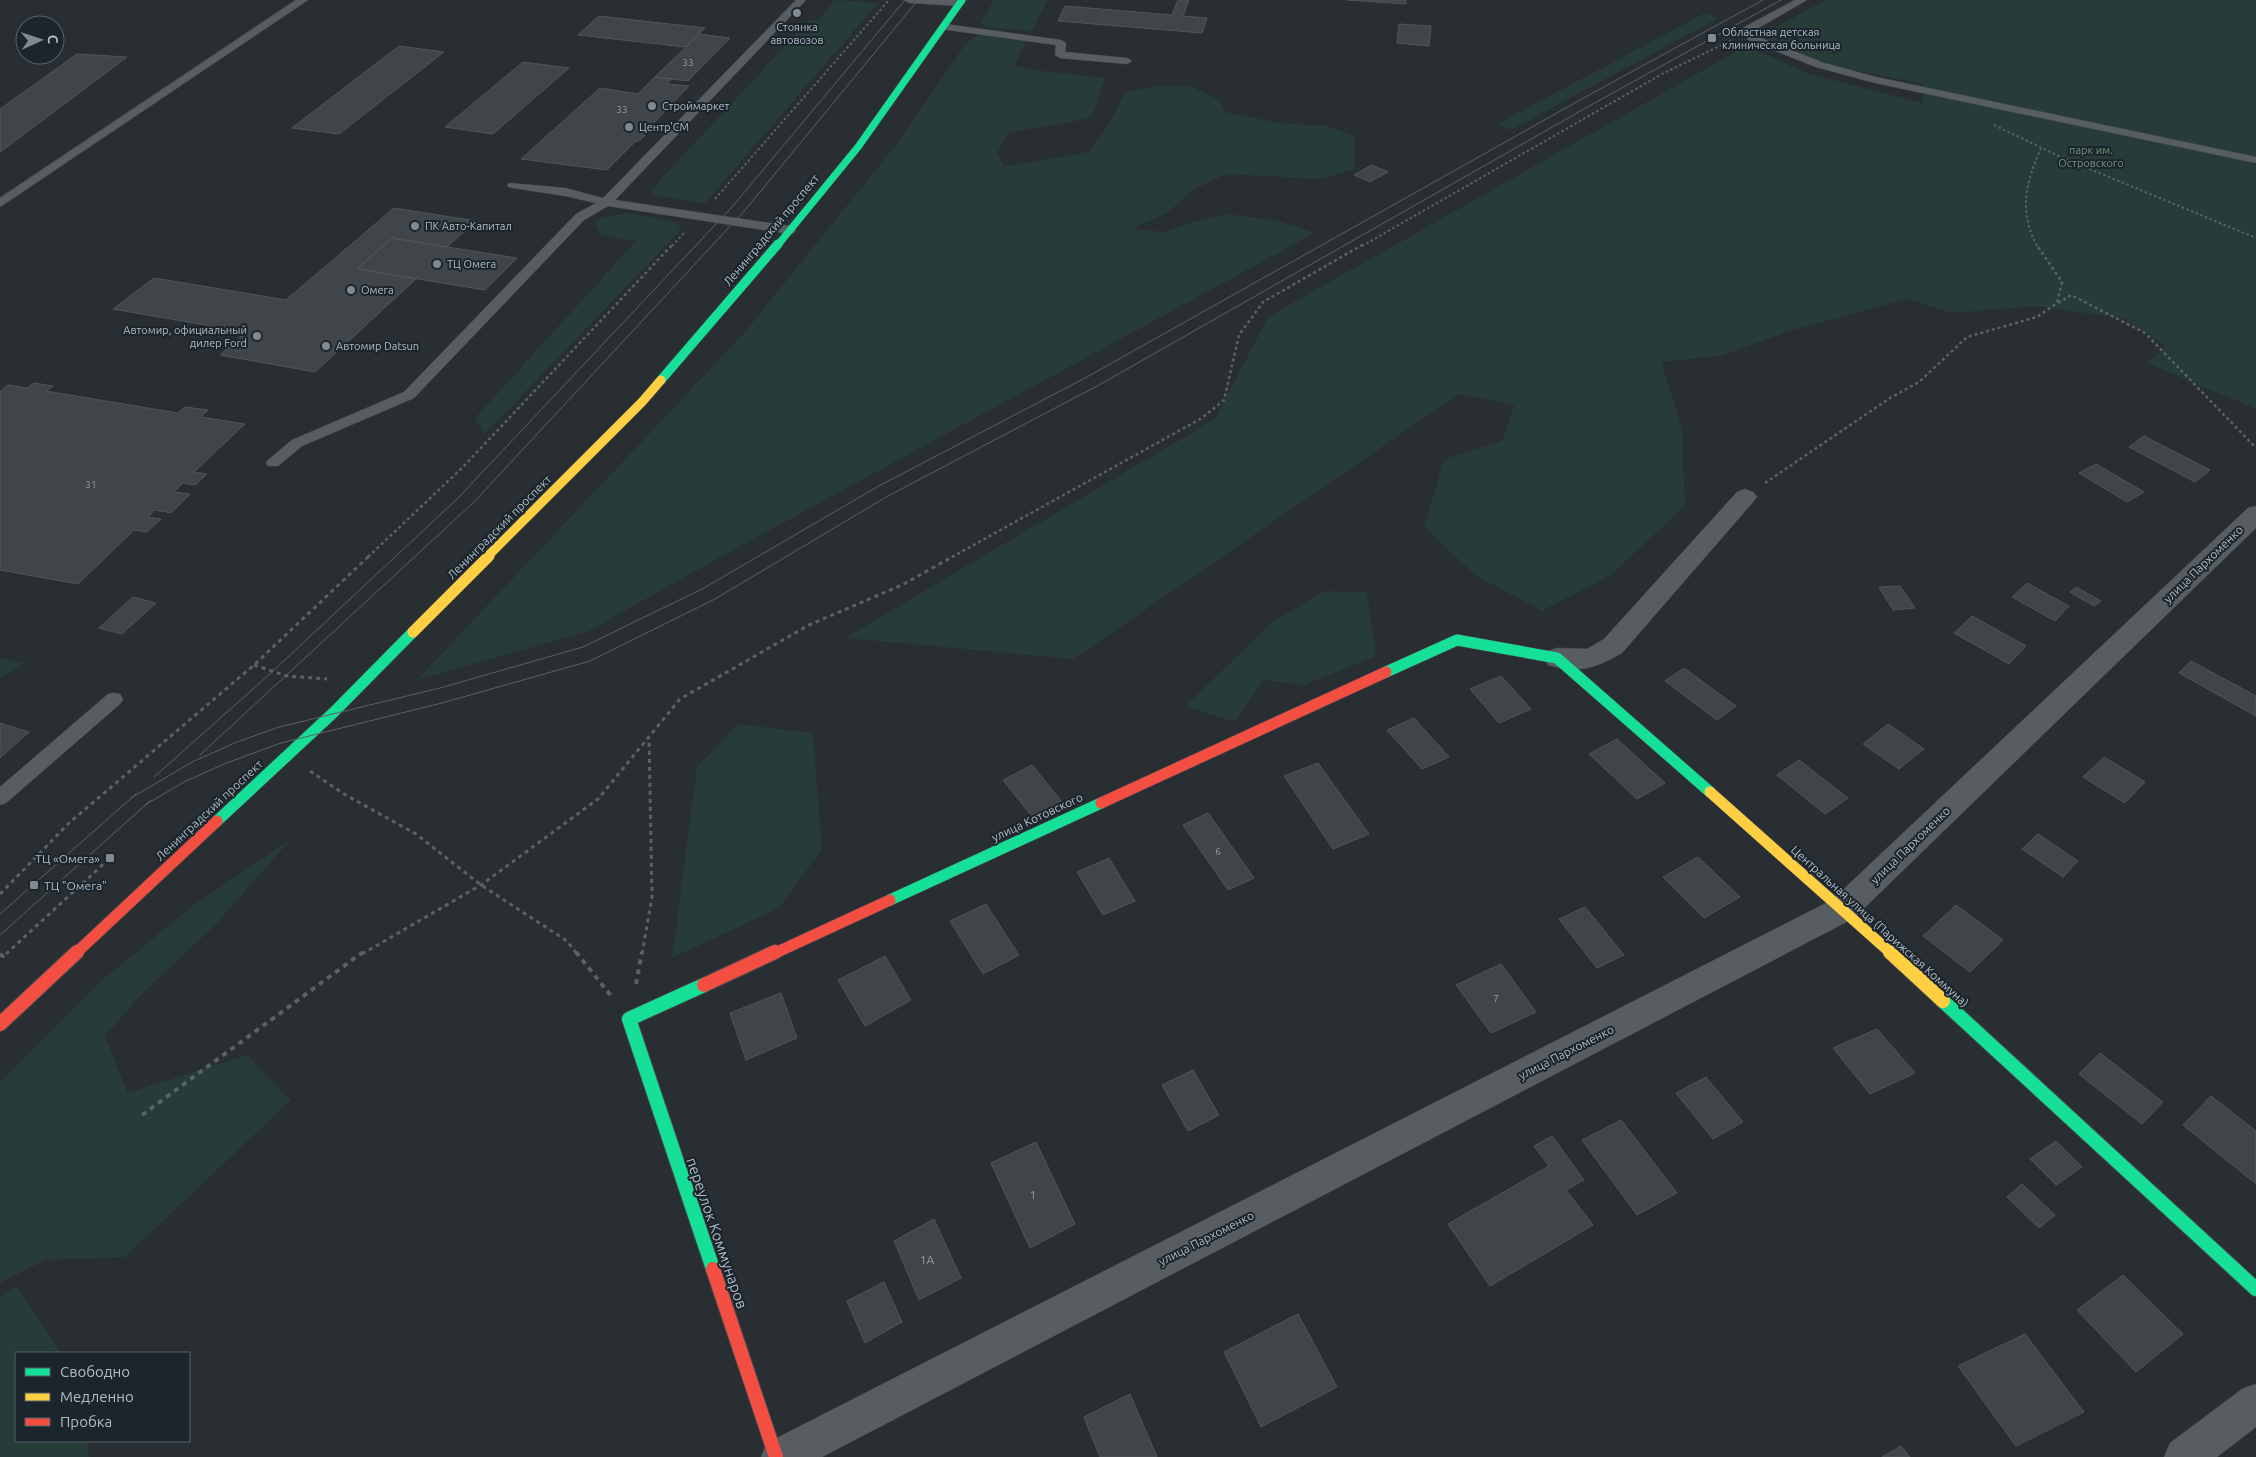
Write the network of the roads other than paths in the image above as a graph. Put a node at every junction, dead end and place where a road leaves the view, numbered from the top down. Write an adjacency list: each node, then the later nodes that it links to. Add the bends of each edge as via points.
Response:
1 (303, 0): 11 (lane)
2 (801, 0): 10 (lane)
3 (908, 0): 5 (lane)
4 (1802, 0): 8 (lane, via 1747,30 1752,38 1820,65 1875,80)
5 (961, 2): 6 (main road, Ленинградский проспект)
6 (945, 27): 7 (lane, via 1061,43 1060,55); 12 (main road, Ленинградский проспект, via 858,147)
7 (1127, 61)
8 (2256, 160)
9 (513, 185): 10 (lane)
10 (606, 202): 12 (lane); 13 (lane, via 580,217 409,395 297,443)
11 (0, 203)
12 (790, 230): 21 (main road, Ленинградский проспект, via 642,402 380,667)
13 (273, 463)
14 (1745, 497): 16 (street, via 1613,646 1591,659)
15 (2256, 514): 19 (street, улица Пархоменко)
16 (1557, 658): 19 (main road, Центральная улица (Парижская Коммуна)); 20 (main road, улица Котовского, via 1457,640)
17 (114, 699): 18 (lane)
18 (0, 798)
19 (1843, 909): 22 (main road, Центральная улица (Парижская Коммуна)); 25 (street, улица Пархоменко)
20 (629, 1019): 24 (main road, переулок Коммунаров)
21 (0, 1024)
22 (2256, 1288)
23 (2256, 1403): 26 (street)
24 (776, 1457)
25 (781, 1457)
26 (2184, 1457)

